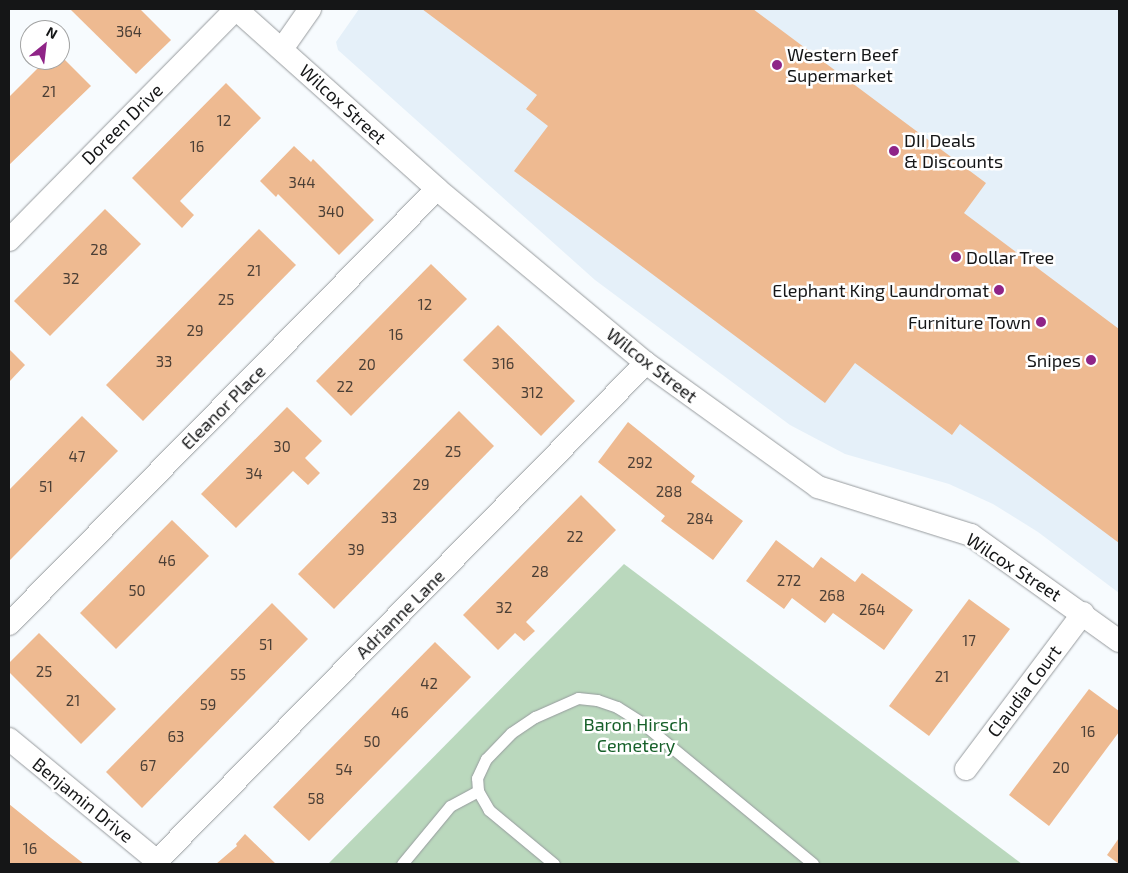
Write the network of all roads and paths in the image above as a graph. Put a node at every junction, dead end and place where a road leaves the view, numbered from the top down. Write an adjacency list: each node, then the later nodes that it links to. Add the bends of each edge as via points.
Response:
1 (236, 9): 3 (street, Wilcox Street); 5 (street, Doreen Drive)
2 (310, 9): 3 (street)
3 (282, 49): 4 (street, Wilcox Street)
4 (437, 189): 6 (street, Wilcox Street); 8 (street, Eleanor Place)
5 (9, 240)
6 (646, 363): 7 (street, Wilcox Street, via 818,487 971,536); 13 (street, Adrianne Lane)
7 (1083, 613): 9 (street, Wilcox Street); 11 (street, Claudia Court)
8 (9, 624)
9 (1119, 641)
10 (9, 740): 13 (street, Benjamin Drive)
11 (966, 769)
12 (478, 791): 14 (lane, via 450,806); 15 (lane, via 489,810); 16 (lane, via 480,769 511,733 561,704 578,698 597,700 617,707 641,722)
13 (156, 862)
14 (402, 864)
15 (554, 864)
16 (813, 864)

